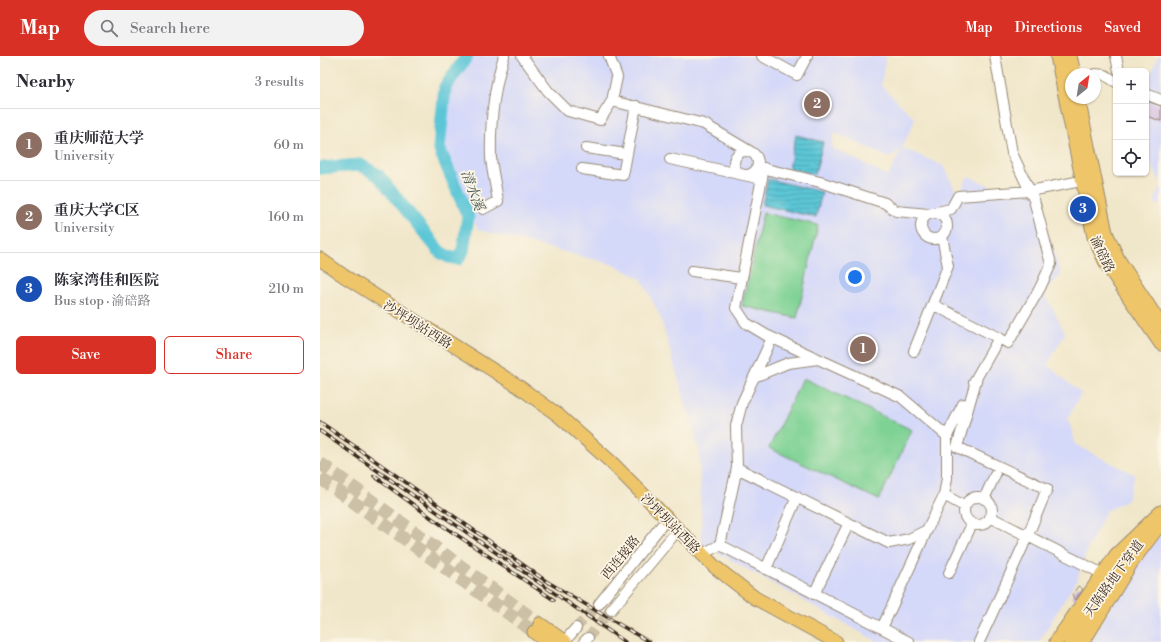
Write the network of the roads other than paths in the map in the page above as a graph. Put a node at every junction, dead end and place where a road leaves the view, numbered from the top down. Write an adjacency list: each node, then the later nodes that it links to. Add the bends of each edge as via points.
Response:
1 (504, 56): 31 (street, via 496,80 492,123 491,158 498,201)
2 (522, 56): 17 (street, via 548,91 568,111 600,120)
3 (609, 56): 17 (street, via 617,77)
4 (762, 56): 5 (street, via 797,74)
5 (807, 56)
6 (995, 56): 30 (street, via 1012,153)
7 (1057, 56): 12 (main road, 渝碚路)
8 (1070, 56): 10 (main road, 渝碚路)
9 (1116, 56): 11 (street)
10 (1069, 68)
11 (1118, 68)
12 (1065, 70)
13 (1101, 75): 14 (street)
14 (1113, 80)
15 (1149, 95): 16 (street)
16 (1161, 100)
17 (612, 101): 20 (street)
18 (1072, 104): 29 (main road, 渝碚路)
19 (1079, 104): 38 (main road, 渝碚路, via 1106,233 1118,259)
20 (636, 106): 22 (street, via 704,124); 23 (street)
21 (586, 148): 23 (street)
22 (751, 152): 25 (street, via 757,157); 27 (street, via 740,152 735,158 735,169)
23 (626, 154): 26 (street, via 623,175)
24 (670, 159): 27 (street)
25 (761, 168): 27 (street, via 752,174); 28 (street); 32 (street, via 820,182 885,203 896,211)
26 (582, 169)
27 (744, 175): 28 (street)
28 (762, 179): 36 (street)
29 (1081, 181): 30 (street); 41 (main road, 渝碚路, via 1094,237 1107,265)
30 (1030, 191): 32 (street, via 958,196 951,209); 40 (street, via 1051,264 1008,343)
31 (483, 209)
32 (928, 214): 33 (street, via 941,215 946,221 947,230); 33 (street, via 922,220 922,233 929,239)
33 (942, 237): 37 (street, via 948,266)
34 (320, 259): 46 (main road, 沙坪坝站西路)
35 (692, 271): 36 (street)
36 (741, 278): 39 (street, via 736,308 746,324)
37 (934, 305): 40 (street); 42 (street)
38 (1161, 325)
39 (772, 338): 43 (street); 44 (street)
40 (999, 338): 45 (street)
41 (1161, 344)
42 (914, 351)
43 (818, 359): 44 (street, via 788,363); 47 (street, via 901,397)
44 (754, 377): 48 (street, via 742,403 736,426)
45 (976, 377): 47 (street); 61 (street, via 957,447 1047,489)
46 (518, 386): 59 (main road, 沙坪坝站西路, via 552,421 606,468); 64 (main road, 沙坪坝站西路, via 558,415 611,462)
47 (947, 436): 50 (street, via 947,478)
48 (737, 468): 51 (street); 63 (street)
49 (996, 475): 52 (street)
50 (944, 495): 53 (street); 60 (street)
51 (798, 497): 56 (street); 65 (street)
52 (984, 499): 53 (street, via 976,497); 55 (street, via 991,507)
53 (964, 506): 57 (street, via 966,519)
54 (1161, 512): 67 (main road, via 1116,554)
55 (990, 517): 57 (street, via 979,525); 61 (street)
56 (848, 522): 60 (street, via 888,543 909,539); 68 (street)
57 (972, 524): 66 (street)
58 (1160, 525): 80 (main road, 天陈路地下穿道, via 1114,572); 81 (main road, via 1131,563)
59 (662, 526): 62 (main road, 沙坪坝站西路); 69 (street, 西连接路)
60 (927, 530): 72 (street)
61 (1028, 535): 67 (street); 78 (street)
62 (672, 536): 70 (street, 西连接路); 75 (main road, 沙坪坝站西路, via 745,601)
63 (720, 545): 64 (street); 65 (street)
64 (702, 554): 76 (main road, 沙坪坝站西路, via 755,598)
65 (766, 569): 68 (street)
66 (949, 573)
67 (1101, 573): 79 (main road)
68 (814, 594): 72 (street)
69 (599, 604)
70 (612, 610)
71 (576, 628): 74 (street)
72 (882, 628): 77 (street)
73 (548, 642): 74 (main road, via 537,628)
74 (565, 642)
75 (817, 642)
76 (836, 642)
77 (909, 642)
78 (980, 642)
79 (1056, 642)
80 (1070, 642)
81 (1083, 642)

